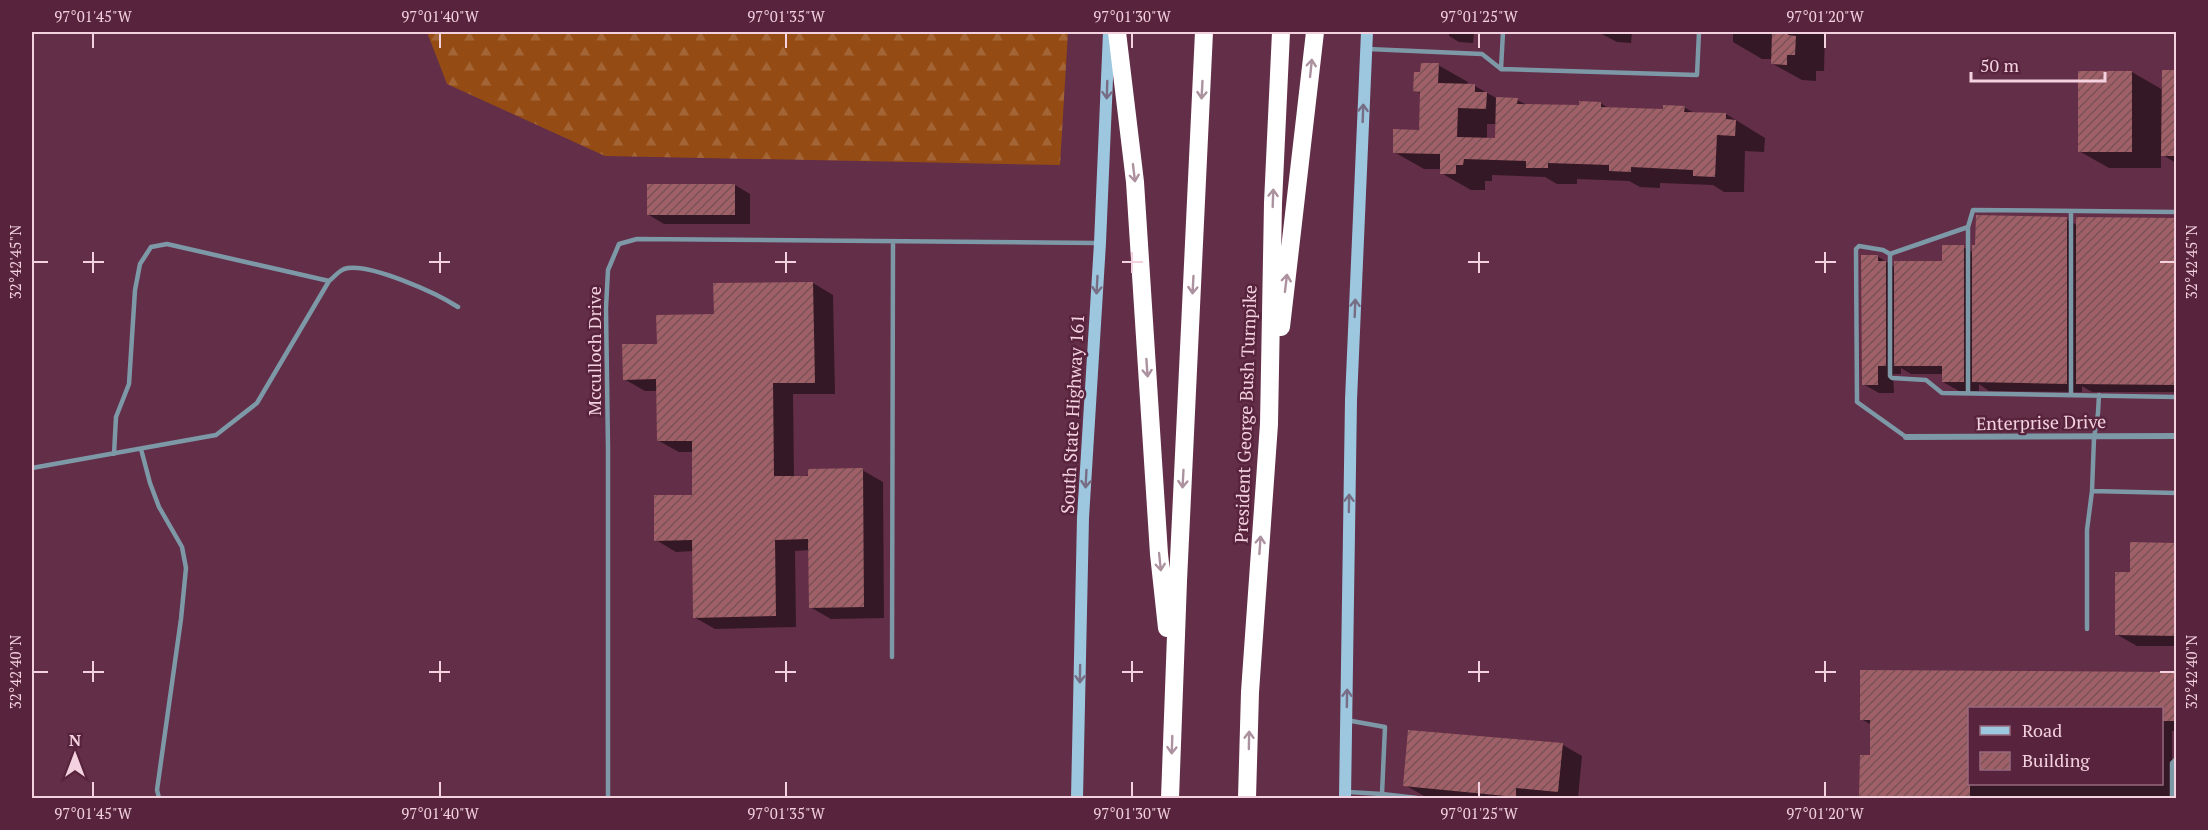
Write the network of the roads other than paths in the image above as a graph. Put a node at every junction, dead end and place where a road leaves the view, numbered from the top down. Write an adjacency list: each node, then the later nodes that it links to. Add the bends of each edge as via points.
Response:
1 (1109, 32): 15 (main road, South State Highway 161, one-way to 15)
2 (1118, 32): 34 (highway, one-way to 34, via 1135,182 1159,554)
3 (1204, 32): 34 (highway, one-way to 34)
4 (1281, 32): 23 (highway, President George Bush Turnpike, one-way to 4)
5 (1314, 32): 23 (highway, one-way to 5)
6 (1367, 32): 9 (main road)
7 (1503, 32): 10 (lane)
8 (1699, 32): 10 (lane, via 1697,75)
9 (1366, 49): 10 (lane, via 1482,54); 35 (main road, one-way to 9, via 1351,400)
10 (1501, 69)
11 (2071, 211): 12 (lane); 13 (lane, via 1973,210); 20 (lane)
12 (2176, 212)
13 (1968, 227): 16 (lane); 19 (lane)
14 (893, 242): 15 (lane, Mcculloch Drive); 33 (lane); 40 (lane, Mcculloch Drive, via 637,239 619,244 608,270 606,308)
15 (1100, 243): 41 (main road, South State Highway 161, one-way to 41, via 1083,518)
16 (1890, 254): 19 (lane, via 1890,376 1926,380 1942,393); 25 (lane, via 1864,246 1856,249 1857,402)
17 (329, 281): 18 (lane, via 344,269 366,268 437,294); 27 (lane, via 257,403 216,435); 28 (lane, via 167,244 151,247 140,264 135,290 129,384 116,417)
18 (458, 307)
19 (1968, 393): 20 (lane)
20 (2071, 395): 21 (lane)
21 (2098, 395): 22 (lane); 26 (lane)
22 (2176, 397)
23 (1269, 424): 43 (highway, President George Bush Turnpike, one-way to 23, via 1250,692)
24 (2176, 436): 26 (street, Enterprise Drive)
25 (1906, 437): 26 (street, Enterprise Drive)
26 (2094, 438): 30 (lane)
27 (141, 449): 28 (lane); 39 (lane, via 159,507 182,547 186,568)
28 (114, 454): 29 (lane)
29 (32, 468)
30 (2092, 491): 31 (lane); 32 (lane, via 2087,530)
31 (2176, 493)
32 (2087, 629)
33 (892, 657)
34 (1174, 692): 42 (highway, one-way to 42)
35 (1346, 720): 37 (main road); 38 (lane, via 1385,727)
36 (2176, 759): 45 (lane, via 2172,763)
37 (1345, 795): 38 (lane)
38 (1382, 796): 44 (lane)
39 (159, 798)
40 (608, 798)
41 (1077, 798)
42 (1170, 798)
43 (1247, 798)
44 (1417, 798)
45 (2172, 798)

